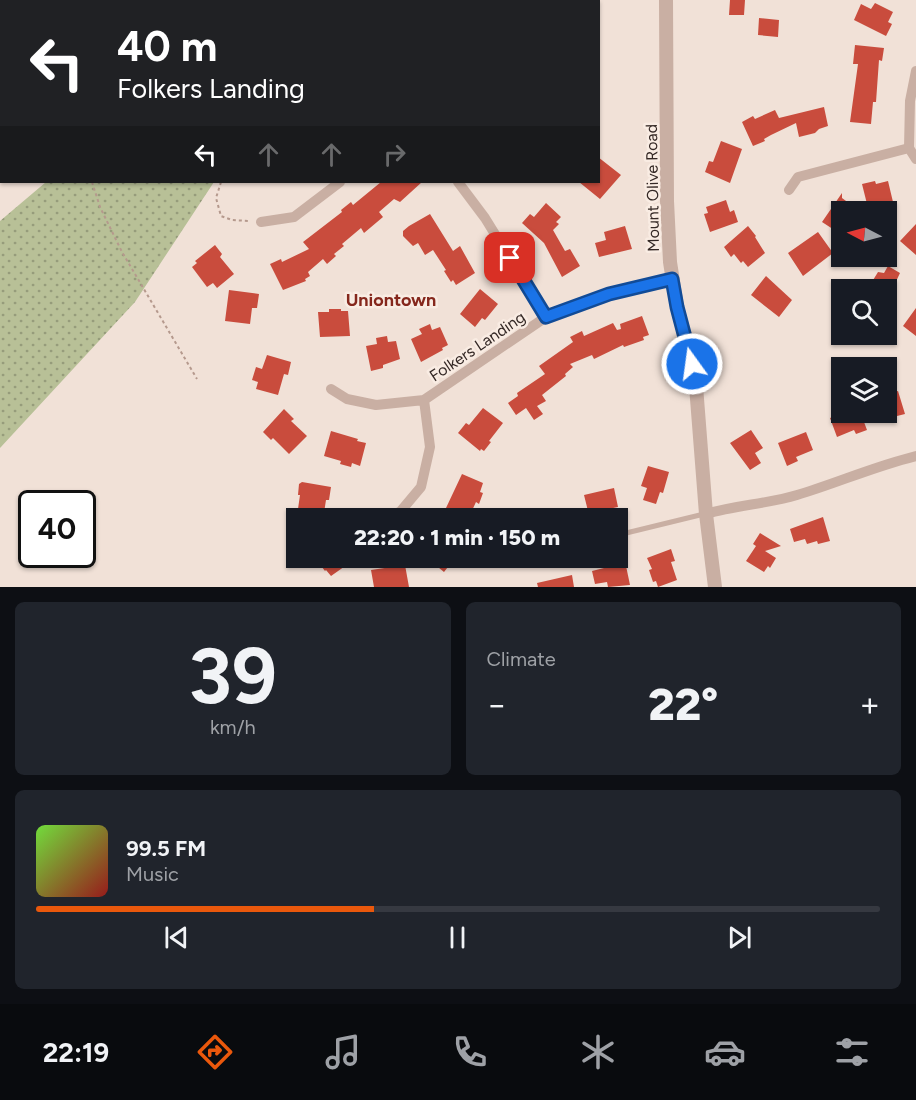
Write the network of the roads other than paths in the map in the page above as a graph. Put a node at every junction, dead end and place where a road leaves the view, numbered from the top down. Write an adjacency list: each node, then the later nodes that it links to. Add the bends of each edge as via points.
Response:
1 (666, 0): 9 (street, Mount Olive Road, via 667,201)
2 (916, 72): 3 (street, via 910,101)
3 (909, 148): 4 (street); 7 (street, via 798,177)
4 (916, 159)
5 (339, 183): 8 (street, via 294,217)
6 (459, 183): 10 (street)
7 (789, 190)
8 (261, 222)
9 (672, 279): 10 (street, Folkers Landing, via 609,294); 15 (street, Mount Olive Road, via 696,386)
10 (546, 317): 12 (street, Folkers Landing)
11 (331, 389): 12 (street, Folkers Landing, via 347,399 376,405)
12 (424, 400): 14 (street, via 430,447 421,487)
13 (916, 456): 15 (street, via 796,495)
14 (403, 508)
15 (706, 514): 16 (lane); 17 (street, Mount Olive Road)
16 (628, 533)
17 (715, 587)

